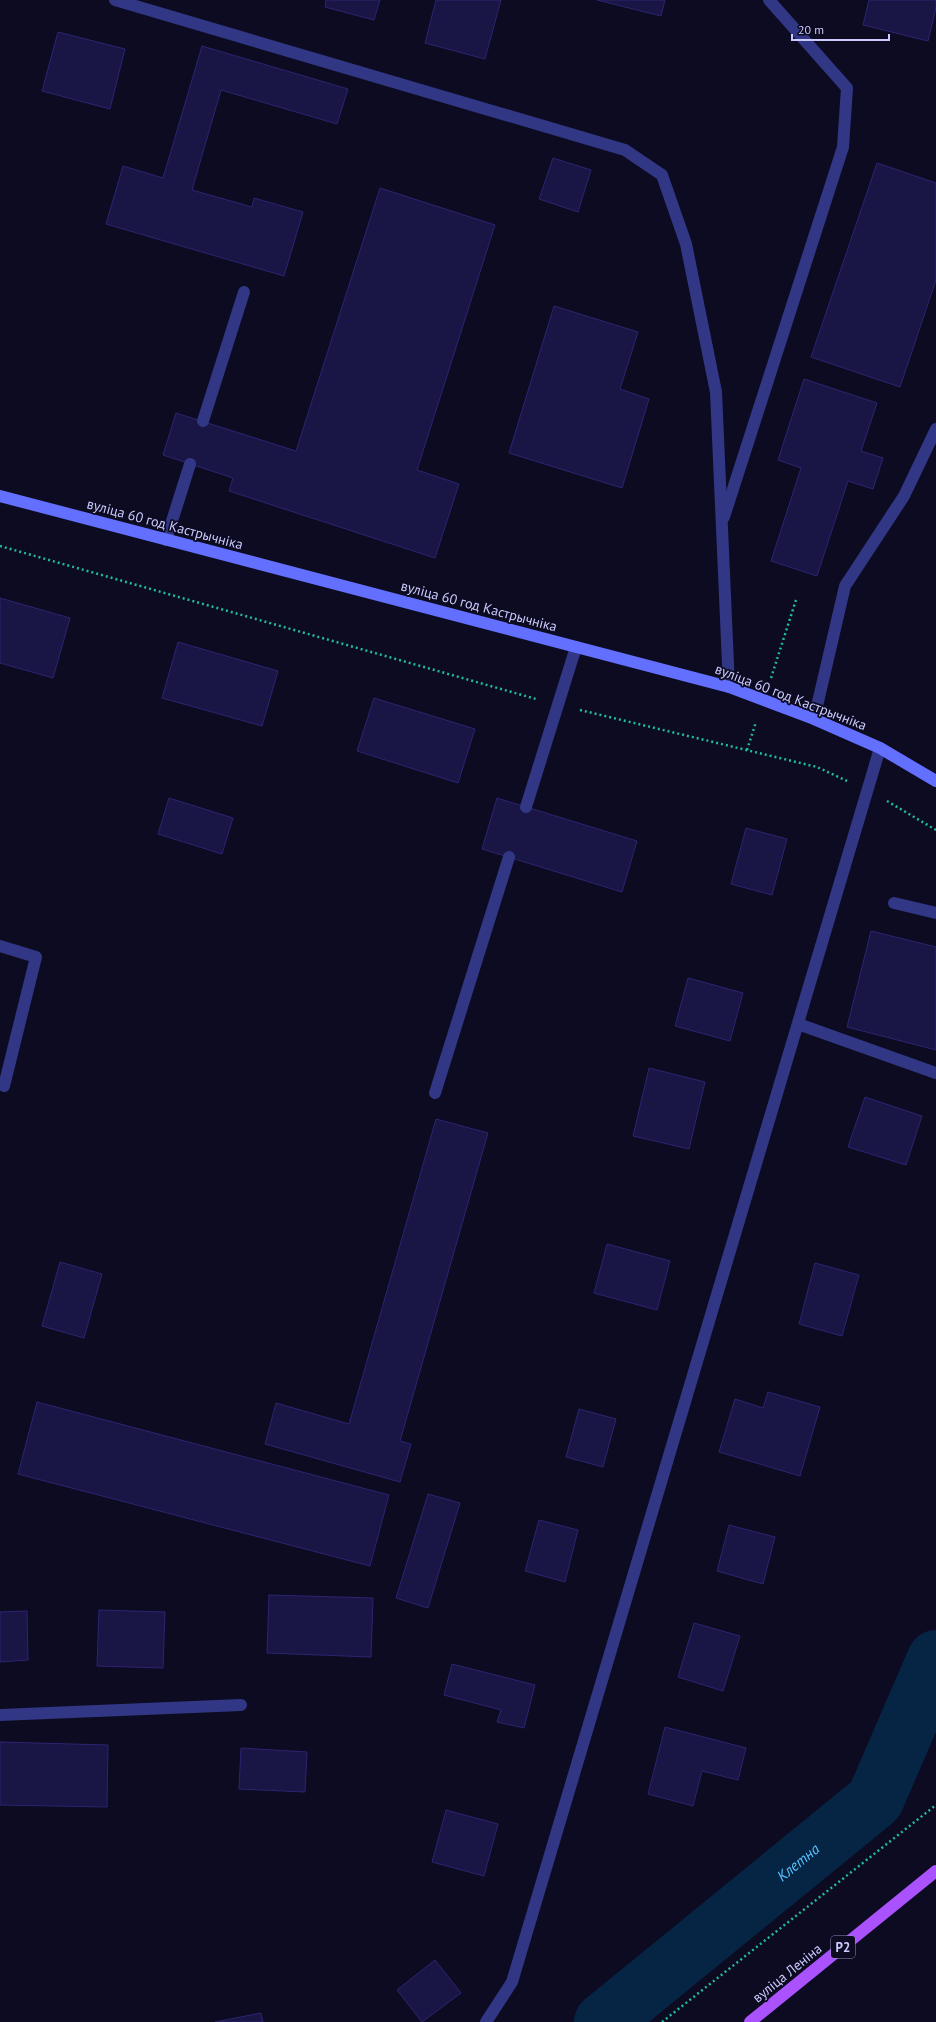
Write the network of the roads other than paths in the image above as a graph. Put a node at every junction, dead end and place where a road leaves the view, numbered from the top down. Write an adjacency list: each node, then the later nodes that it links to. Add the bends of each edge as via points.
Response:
1 (115, 0): 8 (street, via 626,150 662,175 686,244 716,392)
2 (769, 0): 8 (street, via 847,88 844,147)
3 (244, 292): 4 (street)
4 (203, 421)
5 (936, 429): 12 (street, via 904,496 845,586)
6 (190, 464): 9 (street)
7 (0, 496): 9 (street, вуліца 60 год Кастрычніка)
8 (722, 524): 11 (street)
9 (166, 540): 10 (street, вуліца 60 год Кастрычніка)
10 (576, 647): 11 (street, вуліца 60 год Кастрычніка); 15 (street)
11 (729, 687): 12 (street, вуліца 60 год Кастрычніка)
12 (814, 719): 13 (street, вуліца 60 год Кастрычніка)
13 (880, 748): 14 (street, вуліца 60 год Кастрычніка); 20 (street)
14 (936, 781)
15 (526, 807)
16 (510, 857): 23 (street)
17 (894, 903): 18 (street)
18 (936, 912)
19 (0, 946): 22 (street, via 36,957)
20 (798, 1024): 21 (street); 27 (street, via 512,1982)
21 (936, 1073)
22 (4, 1086)
23 (435, 1093)
24 (241, 1705): 25 (street)
25 (0, 1715)
26 (936, 1871): 28 (main road, вуліца Леніна / Р2)
27 (486, 2022)
28 (750, 2022)

